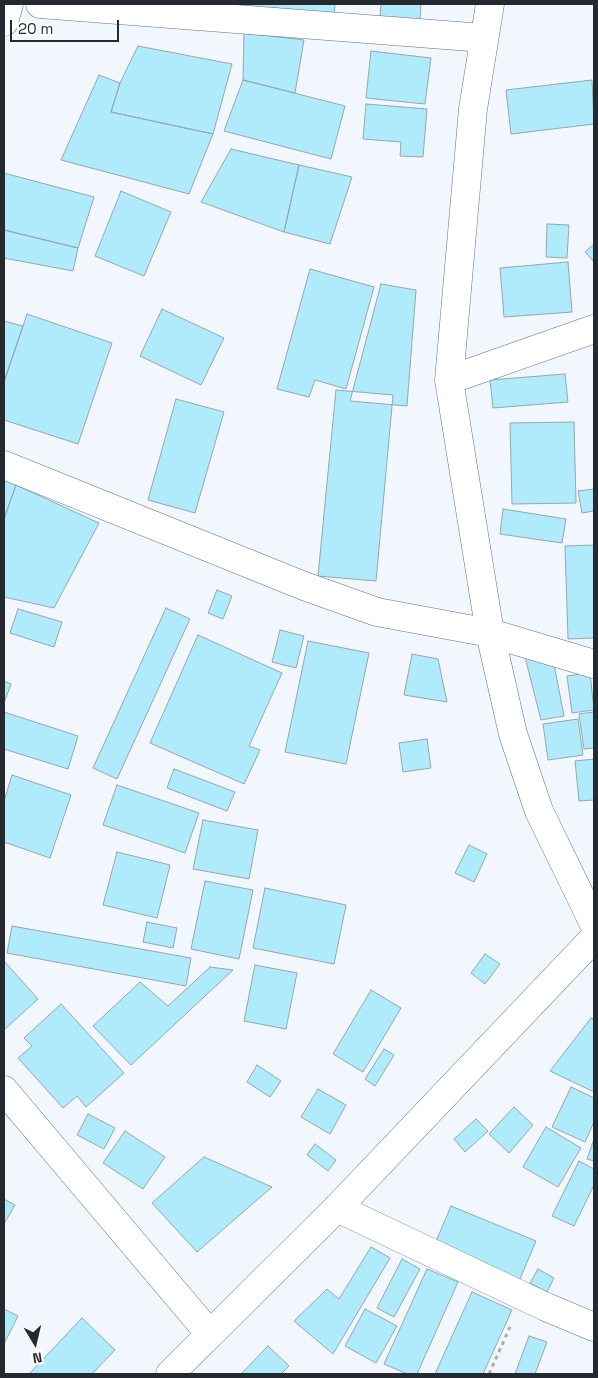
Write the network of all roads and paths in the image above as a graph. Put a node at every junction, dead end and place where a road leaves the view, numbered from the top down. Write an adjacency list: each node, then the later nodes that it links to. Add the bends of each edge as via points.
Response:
1 (9, 4): 4 (street)
2 (40, 4): 5 (street)
3 (490, 4): 5 (street)
4 (4, 22)
5 (484, 38): 7 (street, via 473,109)
6 (594, 329): 7 (street)
7 (449, 380): 9 (street)
8 (4, 465): 9 (street, via 304,586 377,612)
9 (490, 633): 10 (street); 11 (street, via 513,734 539,811)
10 (594, 664)
11 (594, 924)
12 (594, 938): 14 (street)
13 (4, 1090): 17 (street)
14 (336, 1208): 15 (street); 17 (street)
15 (524, 1295): 16 (street, via 546,1308); 19 (path)
16 (594, 1327)
17 (209, 1333): 18 (street)
18 (170, 1374)
19 (489, 1374)

